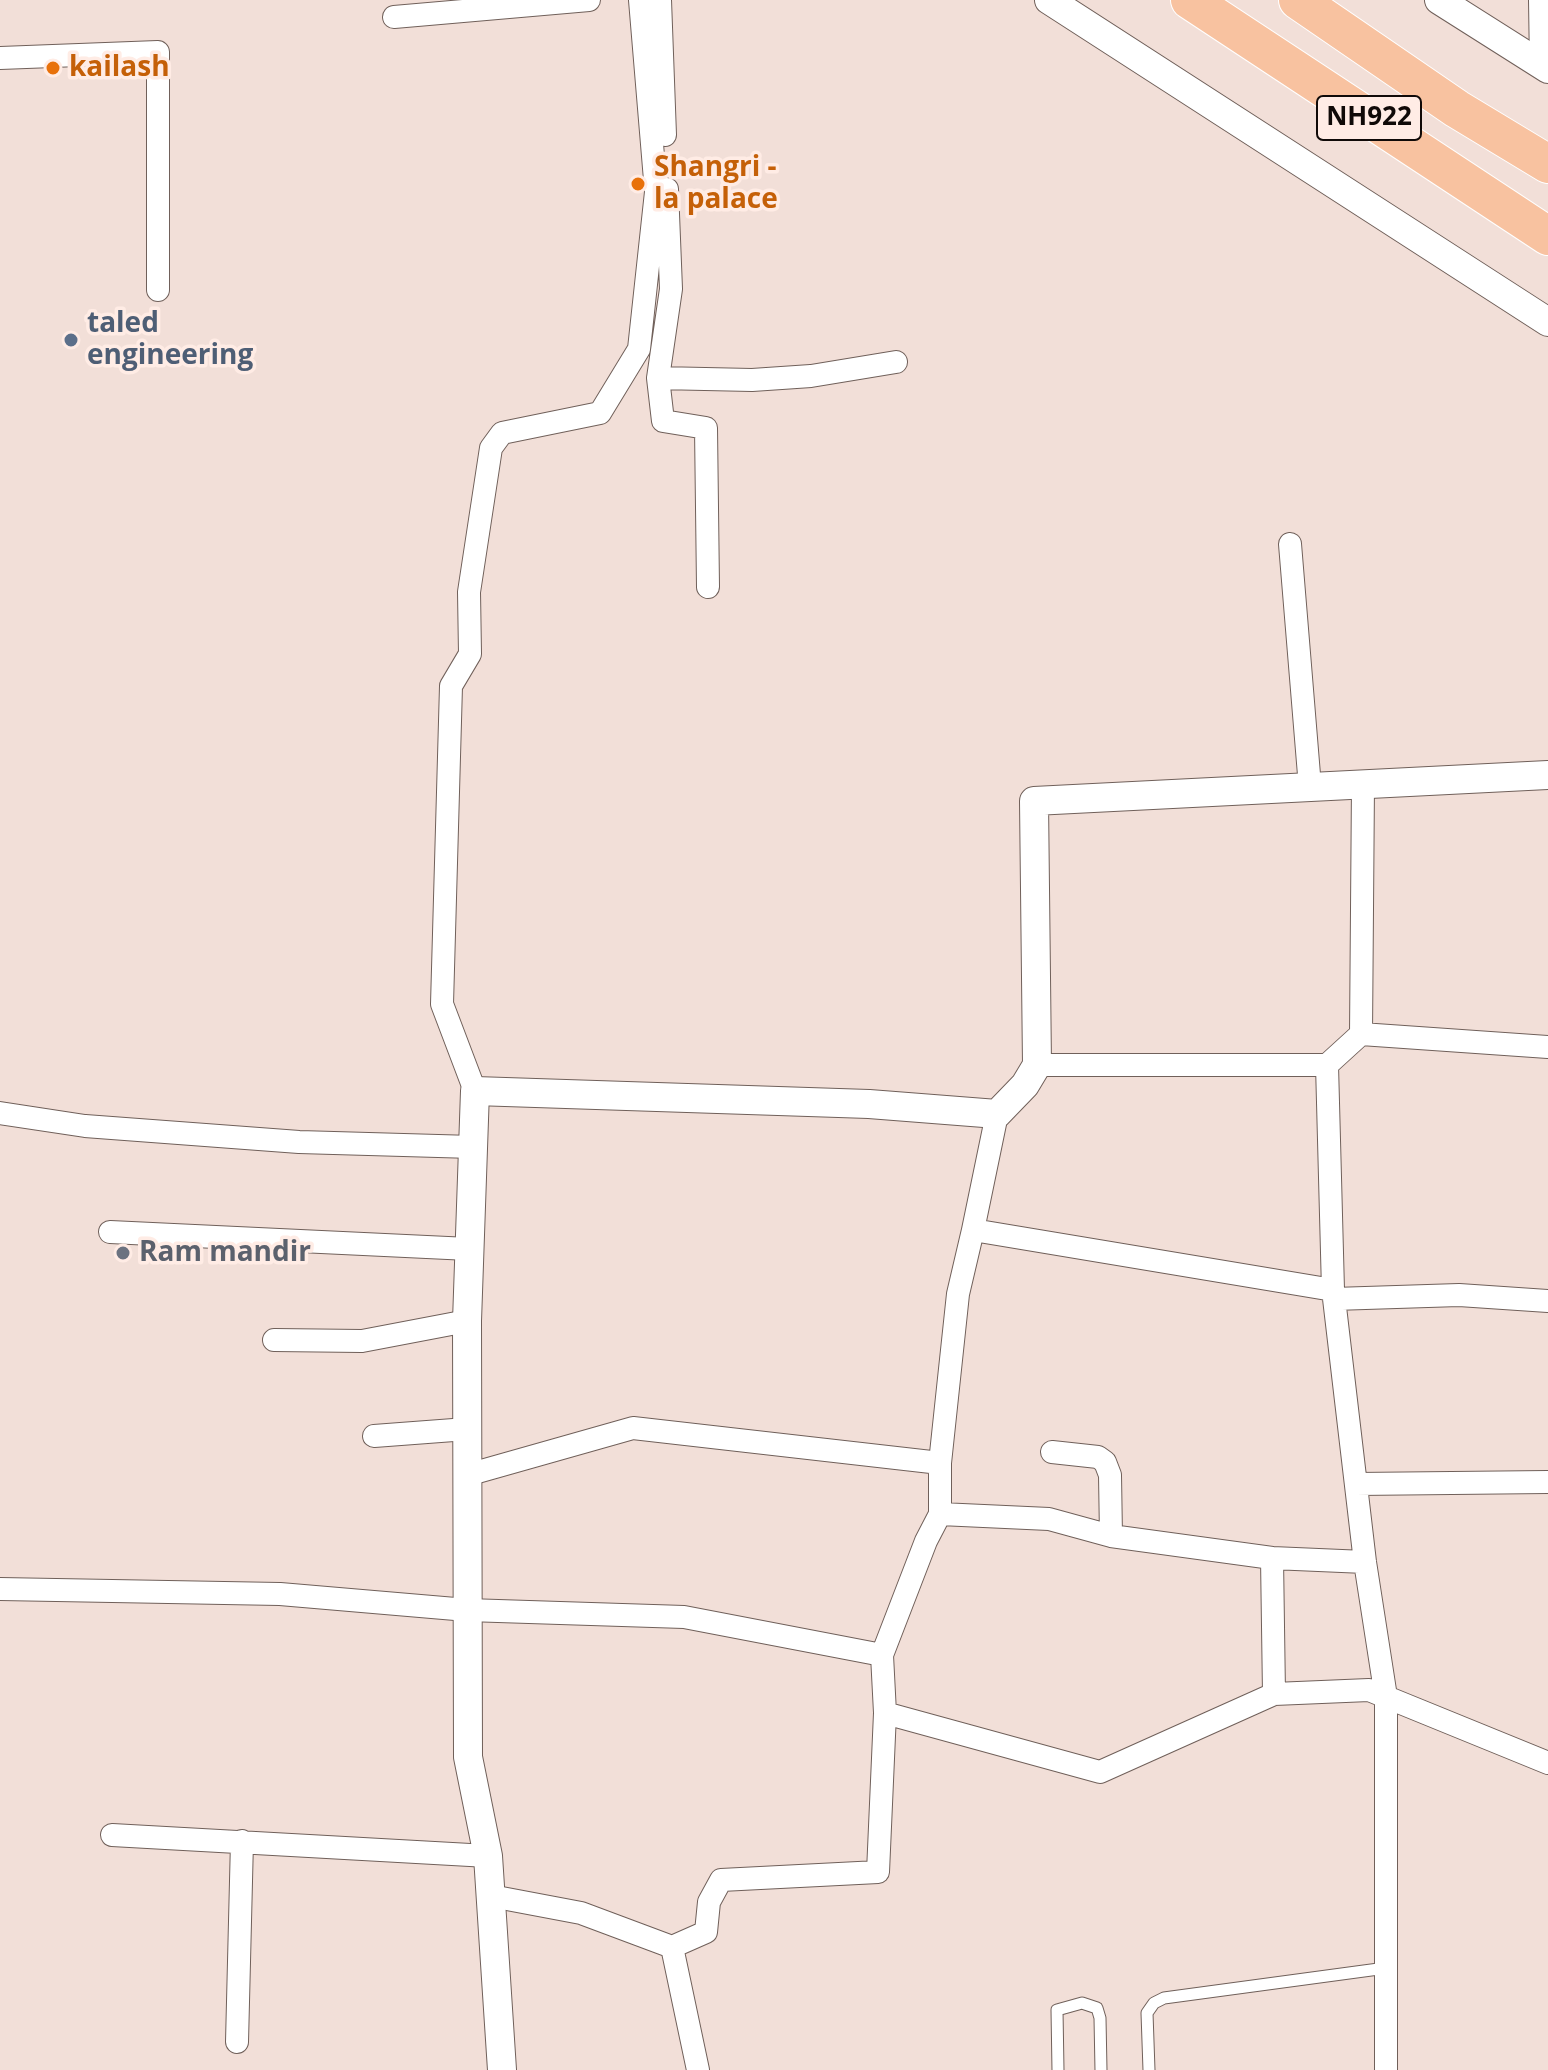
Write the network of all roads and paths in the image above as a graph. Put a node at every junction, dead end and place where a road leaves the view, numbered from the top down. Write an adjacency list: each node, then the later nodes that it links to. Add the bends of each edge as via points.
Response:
1 (589, 0): 9 (street)
2 (640, 0): 27 (street, via 656,192 639,349 600,413 502,433 491,448 469,592 470,654 451,686 442,1004)
3 (660, 0): 17 (street, via 671,289)
4 (1049, 0): 15 (street)
5 (1190, 0): 13 (highway, NH922)
6 (1298, 0): 12 (highway, NH922)
7 (1439, 0): 11 (street)
8 (1540, 0): 11 (street)
9 (394, 17)
10 (0, 58): 14 (street, via 158,52)
11 (1545, 67)
12 (1548, 164)
13 (1548, 236)
14 (158, 290)
15 (1548, 322)
16 (896, 362): 17 (street, via 752,380)
17 (658, 378): 19 (street, via 663,421 706,428)
18 (1290, 544): 22 (street)
19 (708, 587)
20 (1548, 775): 21 (street)
21 (1363, 784): 22 (street); 23 (street)
22 (1310, 787): 25 (street, via 1034,801)
23 (1361, 1034): 24 (street); 26 (street)
24 (1548, 1047)
25 (1037, 1065): 26 (street); 29 (street)
26 (1327, 1065): 34 (street)
27 (475, 1091): 29 (street, via 869,1104); 30 (street)
28 (0, 1113): 30 (street, via 85,1126 299,1142)
29 (997, 1114): 31 (street)
30 (473, 1147): 33 (street)
31 (973, 1230): 34 (street); 41 (street, via 958,1294)
32 (110, 1232): 33 (street)
33 (469, 1249): 36 (street)
34 (1333, 1295): 35 (street); 44 (street)
35 (1548, 1301)
36 (467, 1321): 37 (street, via 362,1341); 38 (street)
37 (274, 1340)
38 (467, 1429): 39 (street); 42 (street)
39 (374, 1436)
40 (1052, 1452): 46 (street, via 1105,1462)
41 (940, 1463): 42 (street, via 633,1428); 45 (street)
42 (467, 1475): 50 (street)
43 (1548, 1482): 44 (street)
44 (1356, 1484): 48 (street)
45 (940, 1514): 46 (street, via 1049,1519); 51 (street)
46 (1111, 1536): 47 (street)
47 (1272, 1558): 48 (street); 52 (street)
48 (1365, 1562): 53 (street)
49 (0, 1589): 50 (street, via 280,1594)
50 (467, 1610): 51 (street, via 684,1617); 58 (street, via 468,1757)
51 (882, 1655): 54 (street)
52 (1274, 1694): 53 (street, via 1369,1690); 54 (street, via 1100,1772)
53 (1386, 1697): 55 (street); 61 (street)
54 (885, 1713): 60 (street, via 878,1872 721,1880 709,1902 706,1932)
55 (1548, 1763)
56 (112, 1835): 57 (street)
57 (242, 1841): 58 (street); 62 (street)
58 (488, 1856): 59 (street)
59 (491, 1896): 60 (street, via 581,1913); 63 (street)
60 (672, 1947): 64 (street)
61 (1386, 1968): 67 (lane, via 1164,1998 1147,2013); 68 (street)
62 (237, 2042)
63 (502, 2070)
64 (698, 2070)
65 (1058, 2070): 66 (lane, via 1057,2010 1082,2003 1097,2008 1100,2018)
66 (1101, 2070)
67 (1149, 2070)
68 (1386, 2070)

